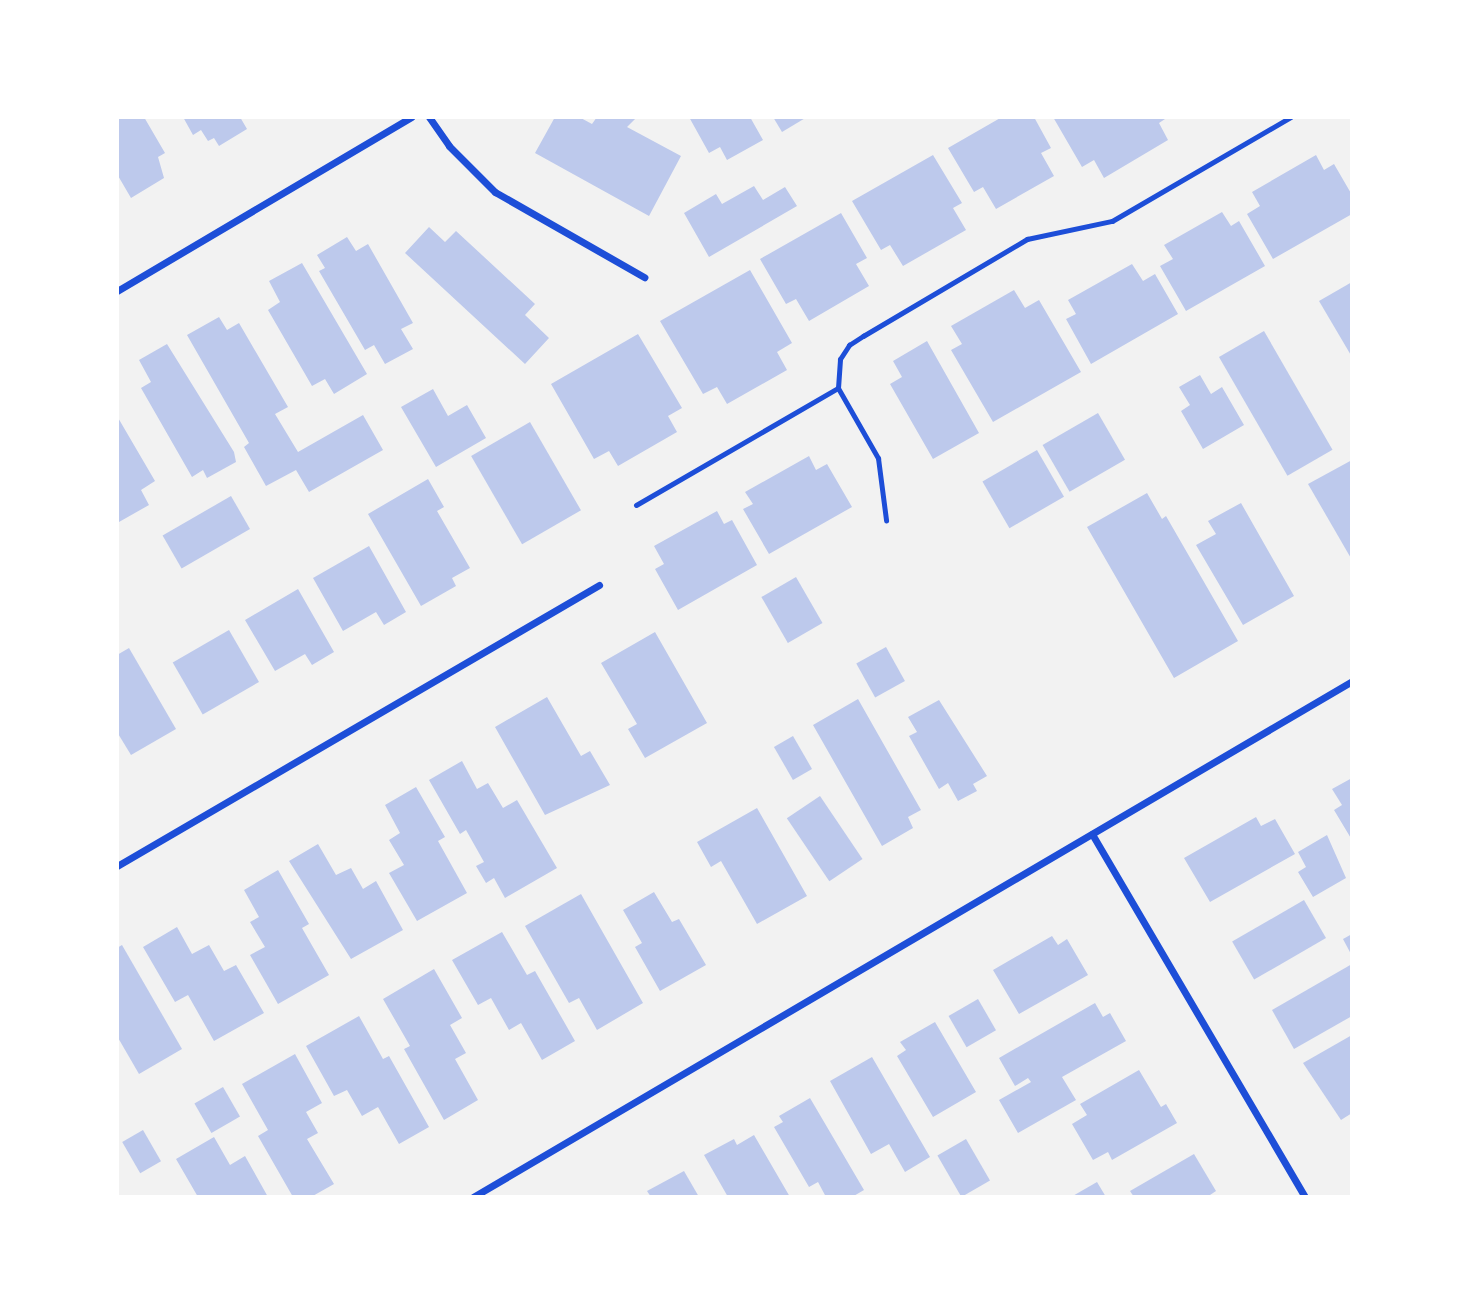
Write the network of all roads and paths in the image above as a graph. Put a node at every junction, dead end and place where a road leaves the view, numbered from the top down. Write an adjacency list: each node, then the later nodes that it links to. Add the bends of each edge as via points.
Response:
1 (411, 117): 5 (street)
2 (429, 117): 4 (street, via 449,146 495,192)
3 (1292, 117): 6 (lane, via 1112,221 1027,239 863,336 849,345 840,359)
4 (644, 277)
5 (117, 292)
6 (838, 388): 7 (lane); 8 (lane, via 878,458)
7 (636, 505)
8 (886, 520)
9 (599, 585): 12 (street)
10 (1352, 681): 11 (street)
11 (1092, 834): 13 (street); 14 (street)
12 (117, 866)
13 (473, 1197)
14 (1304, 1197)

